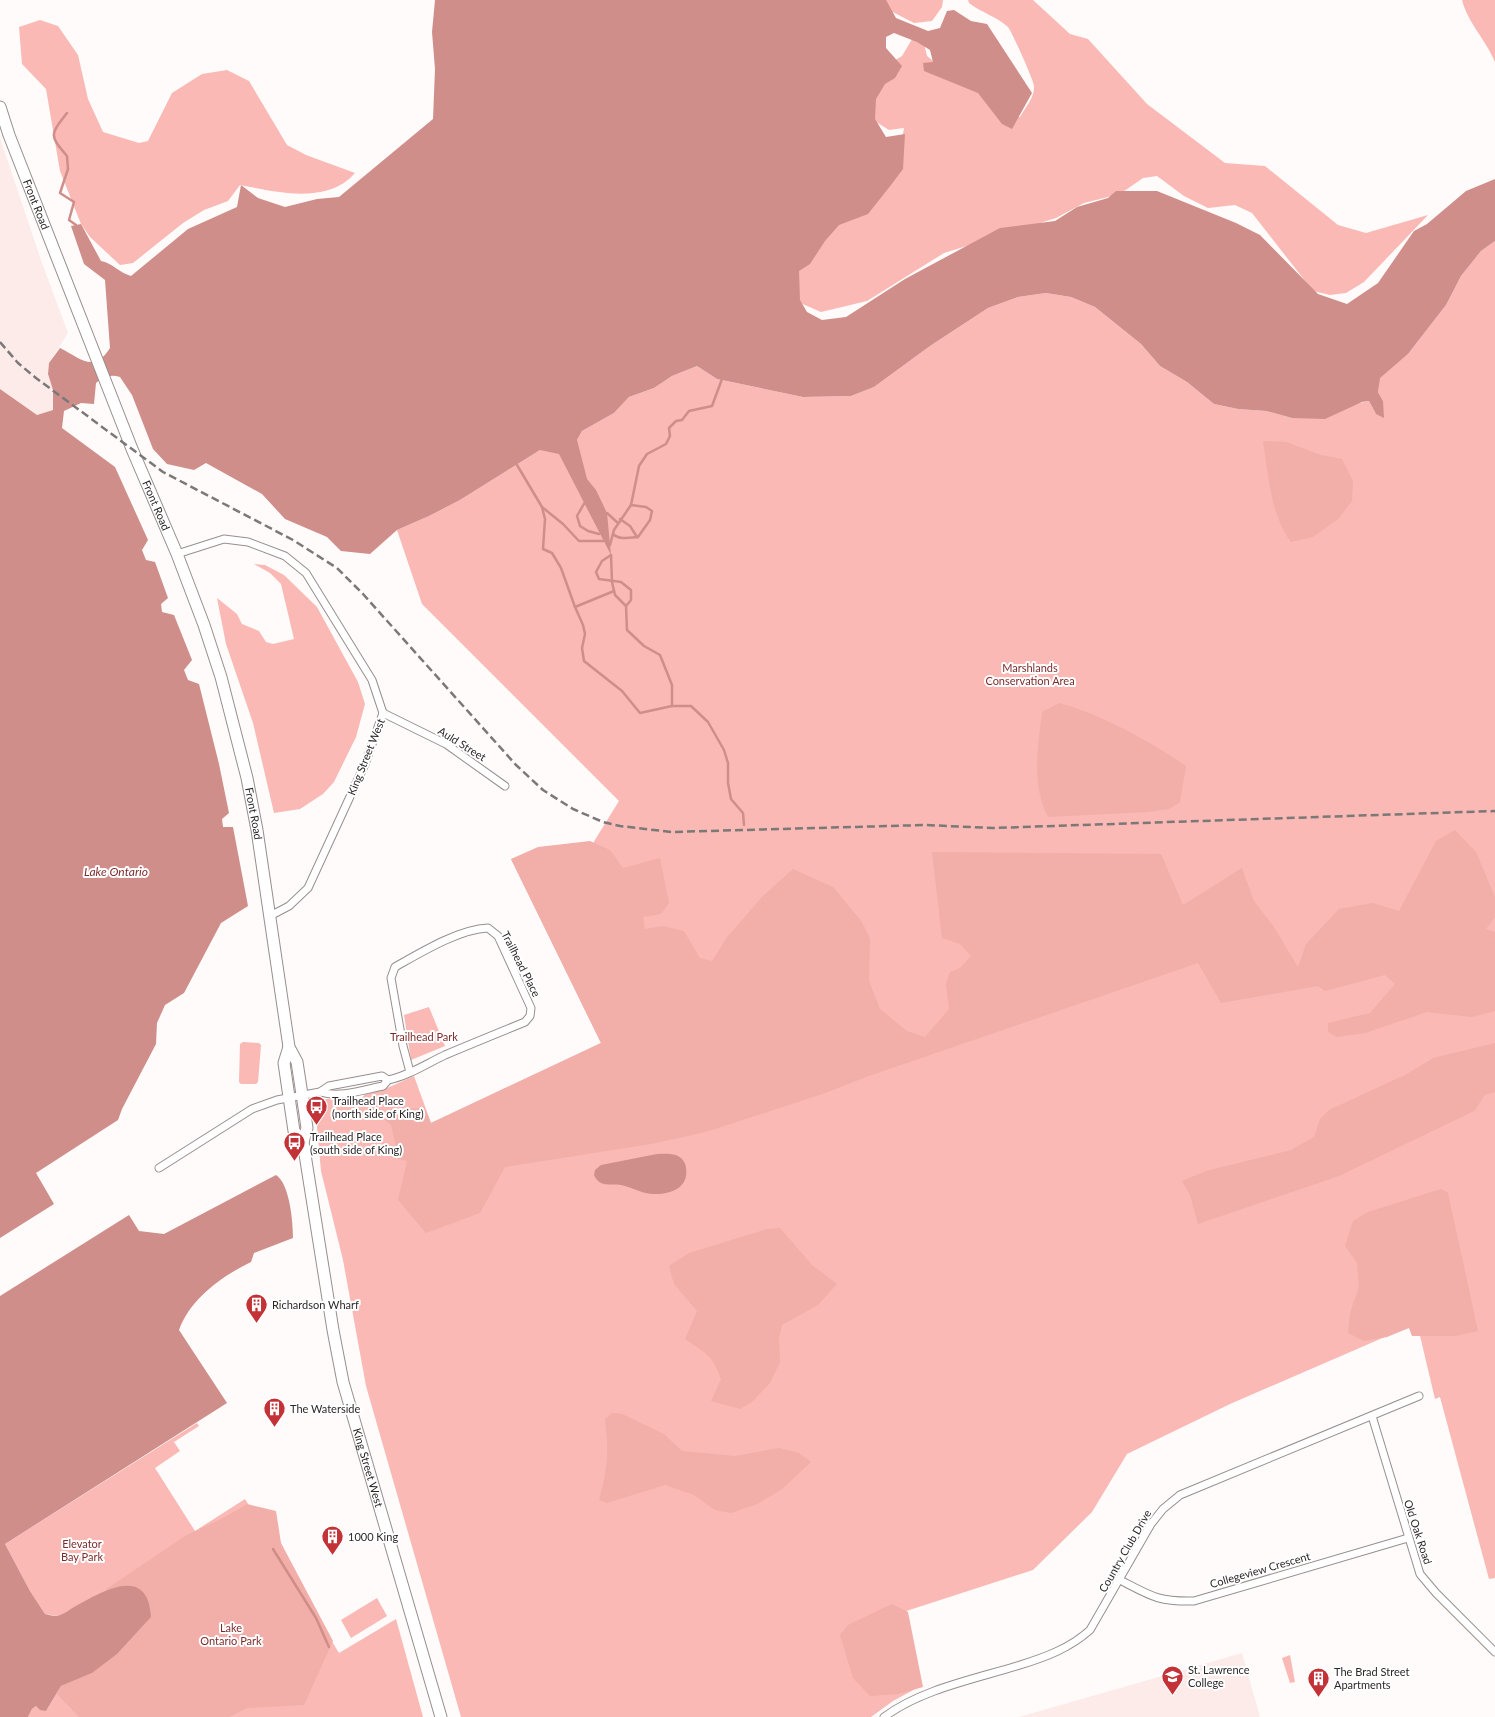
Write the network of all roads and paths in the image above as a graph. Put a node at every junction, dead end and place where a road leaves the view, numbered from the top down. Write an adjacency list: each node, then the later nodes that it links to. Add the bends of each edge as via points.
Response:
1 (0, 107): 2 (main road, Front Road, via 132,449)
2 (176, 554): 3 (street, King Street West, via 224,539 248,542 285,556 306,573 372,680); 5 (main road, Front Road, via 204,625 232,718 251,800)
3 (383, 714): 4 (street, Auld Street, via 446,744); 5 (street, King Street West, via 365,764 308,888 289,906)
4 (505, 786)
5 (270, 916): 6 (main road, King Street West)
6 (289, 1047): 8 (main road, King Street West, via 297,1062); 9 (main road, King Street West, via 284,1063)
7 (410, 1072): 7 (street, Trailhead Place, via 391,978 395,967 438,943 477,928 488,928 498,936 531,1008 530,1016 525,1022); 8 (street, Trailhead Place, via 388,1080 382,1076 329,1086 320,1092)
8 (302, 1096): 9 (street, Trailhead Place); 10 (main road, King Street West, via 307,1128)
9 (290, 1098): 10 (main road, King Street West, via 294,1131); 11 (street, Trailhead Place, via 252,1109)
10 (303, 1142): 17 (main road, King Street West, via 343,1382)
11 (159, 1168)
12 (1419, 1396): 13 (street, Country Club Drive)
13 (1372, 1416): 14 (street, Old Oak Road); 15 (street, Country Club Drive, via 1180,1495 1163,1509 1151,1524)
14 (1408, 1538): 15 (street, Collegeview Crescent, via 1194,1601 1172,1602 1157,1599); 16 (street, Old Oak Road, via 1420,1574 1436,1594)
15 (1120, 1580): 18 (street, Country Club Drive, via 1090,1630 1078,1641 1036,1660 915,1698)
16 (1493, 1648)
17 (441, 1717)
18 (884, 1717)

